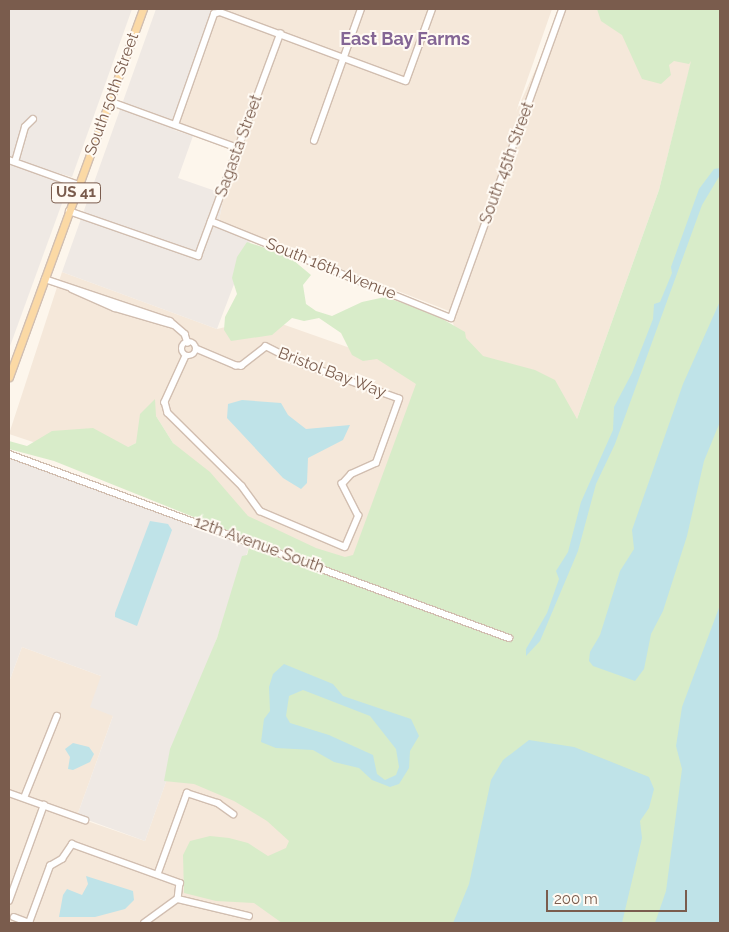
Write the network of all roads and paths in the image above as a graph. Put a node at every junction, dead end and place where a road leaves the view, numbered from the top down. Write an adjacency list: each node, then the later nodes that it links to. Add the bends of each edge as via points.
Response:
1 (143, 9): 7 (main road, South 50th Street / US 41)
2 (361, 9): 6 (street)
3 (432, 9): 6 (street, via 406,81)
4 (562, 9): 17 (street, South 45th Street)
5 (280, 34): 6 (street); 9 (street, via 220,12 214,16); 11 (street, Sagasta Street)
6 (343, 58): 10 (street)
7 (109, 101): 9 (street); 13 (main road, South 50th Street / US 41)
8 (33, 119): 12 (street, via 25,127)
9 (175, 125): 11 (street)
10 (314, 140)
11 (238, 148): 15 (street, Sagasta Street)
12 (12, 161): 13 (street)
13 (79, 185): 14 (main road, South 50th Street / US 41)
14 (69, 211): 15 (street, Sagasta Street, via 196,257); 16 (main road, South 50th Street / US 41)
15 (211, 221): 17 (street, South 16th Avenue)
16 (45, 278): 18 (street, via 115,308 174,325); 21 (main road, South 50th Street / US 41)
17 (452, 318)
18 (188, 342): 19 (street); 20 (street, via 182,348)
19 (196, 349): 20 (street, via 192,355); 20 (street, Bristol Bay Way, via 242,366 266,346 296,362 399,399 376,463 351,474 342,484 358,516 349,544 339,547 260,511 242,486 168,413 165,402)
20 (186, 356)
21 (9, 377)
22 (9, 454): 23 (street, 12th Avenue South)
23 (509, 638)
24 (57, 716): 26 (street)
25 (9, 793): 26 (street)
26 (24, 798): 27 (street)
27 (44, 805): 29 (street); 32 (street)
28 (233, 814): 30 (street, via 218,803 186,793)
29 (85, 820)
30 (158, 873): 31 (street, via 180,883); 35 (street, via 72,844 62,859 50,866)
31 (178, 899): 33 (street); 36 (street)
32 (9, 901)
33 (249, 916)
34 (14, 917): 35 (street)
35 (30, 923)
36 (145, 923)

